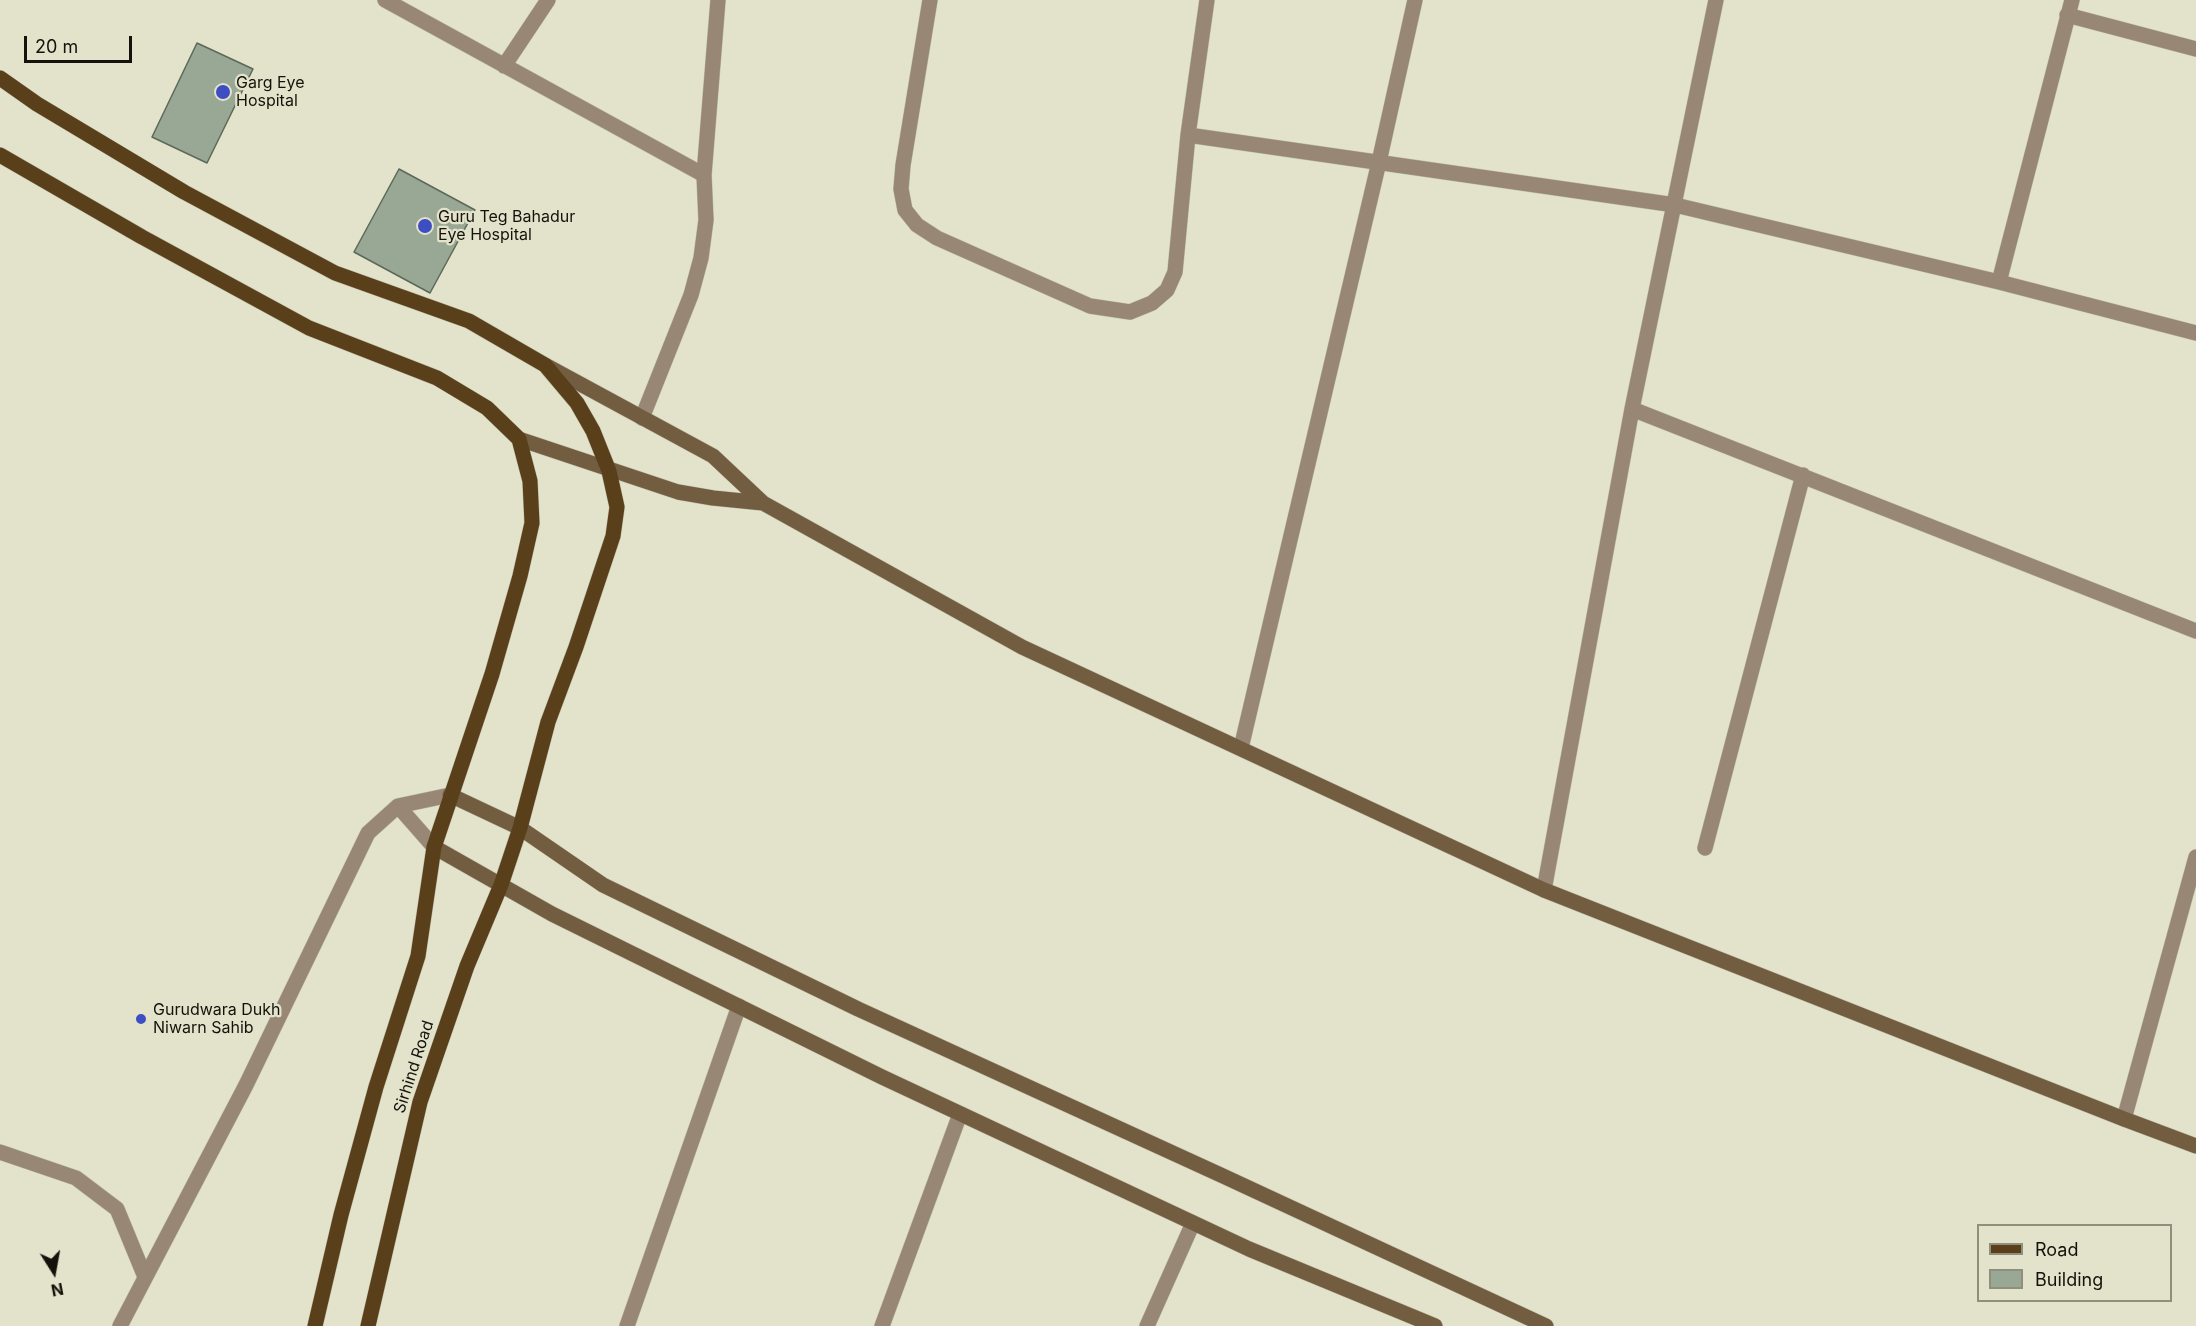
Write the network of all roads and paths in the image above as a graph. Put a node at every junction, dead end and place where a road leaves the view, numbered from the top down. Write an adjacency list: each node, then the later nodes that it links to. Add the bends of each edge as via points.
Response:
1 (385, 0): 10 (street)
2 (548, 0): 10 (street)
3 (718, 0): 15 (street)
4 (930, 0): 12 (street, via 901,189 905,210 917,225 937,238 1090,306 1130,312 1152,303 1167,290 1176,272)
5 (1207, 0): 12 (street)
6 (1415, 0): 14 (street)
7 (1716, 0): 16 (street)
8 (2069, 8): 9 (street); 17 (street)
9 (2196, 49)
10 (504, 66): 15 (street)
11 (0, 78): 19 (main road, Sirhind Road, via 184,192 335,273 469,321)
12 (1188, 135): 14 (street)
13 (0, 155): 22 (main road, via 309,328 436,378 487,408)
14 (1379, 162): 16 (street); 27 (street)
15 (704, 176): 21 (street, via 706,220 701,258 691,296)
16 (1675, 205): 17 (street); 20 (street)
17 (1999, 282): 18 (street)
18 (2196, 333)
19 (545, 365): 21 (main road); 23 (main road, Sirhind Road, via 577,403)
20 (1632, 409): 24 (street); 35 (street)
21 (642, 418): 25 (main road, via 713,456)
22 (519, 439): 23 (main road); 28 (main road, Sirhind Road, via 530,481 532,523 507,626)
23 (609, 471): 25 (main road, via 678,492); 30 (main road, Sirhind Road, via 617,507 613,536 548,722)
24 (1803, 475): 26 (street); 32 (street)
25 (763, 503): 27 (main road, via 1022,647)
26 (2196, 631)
27 (1241, 748): 35 (main road)
28 (450, 795): 29 (street); 30 (main road); 31 (main road, Sirhind Road)
29 (398, 806): 31 (street); 42 (street, via 368,833 246,1085)
30 (520, 828): 34 (main road, Sirhind Road); 50 (main road, via 603,885 847,1004)
31 (434, 847): 34 (main road); 44 (main road, Sirhind Road, via 417,956 376,1087)
32 (1706, 848)
33 (2196, 857): 38 (street)
34 (501, 885): 36 (main road); 45 (main road, Sirhind Road, via 467,966 420,1102)
35 (1544, 890): 38 (main road)
36 (739, 1006): 37 (main road); 46 (street)
37 (960, 1114): 41 (main road); 47 (street)
38 (2124, 1119): 39 (main road)
39 (2196, 1146)
40 (0, 1152): 42 (street, via 76,1178 117,1209)
41 (1193, 1223): 48 (street); 49 (main road)
42 (145, 1277): 43 (street)
43 (120, 1326)
44 (315, 1326)
45 (368, 1326)
46 (627, 1326)
47 (882, 1326)
48 (1147, 1326)
49 (1435, 1326)
50 (1546, 1326)

